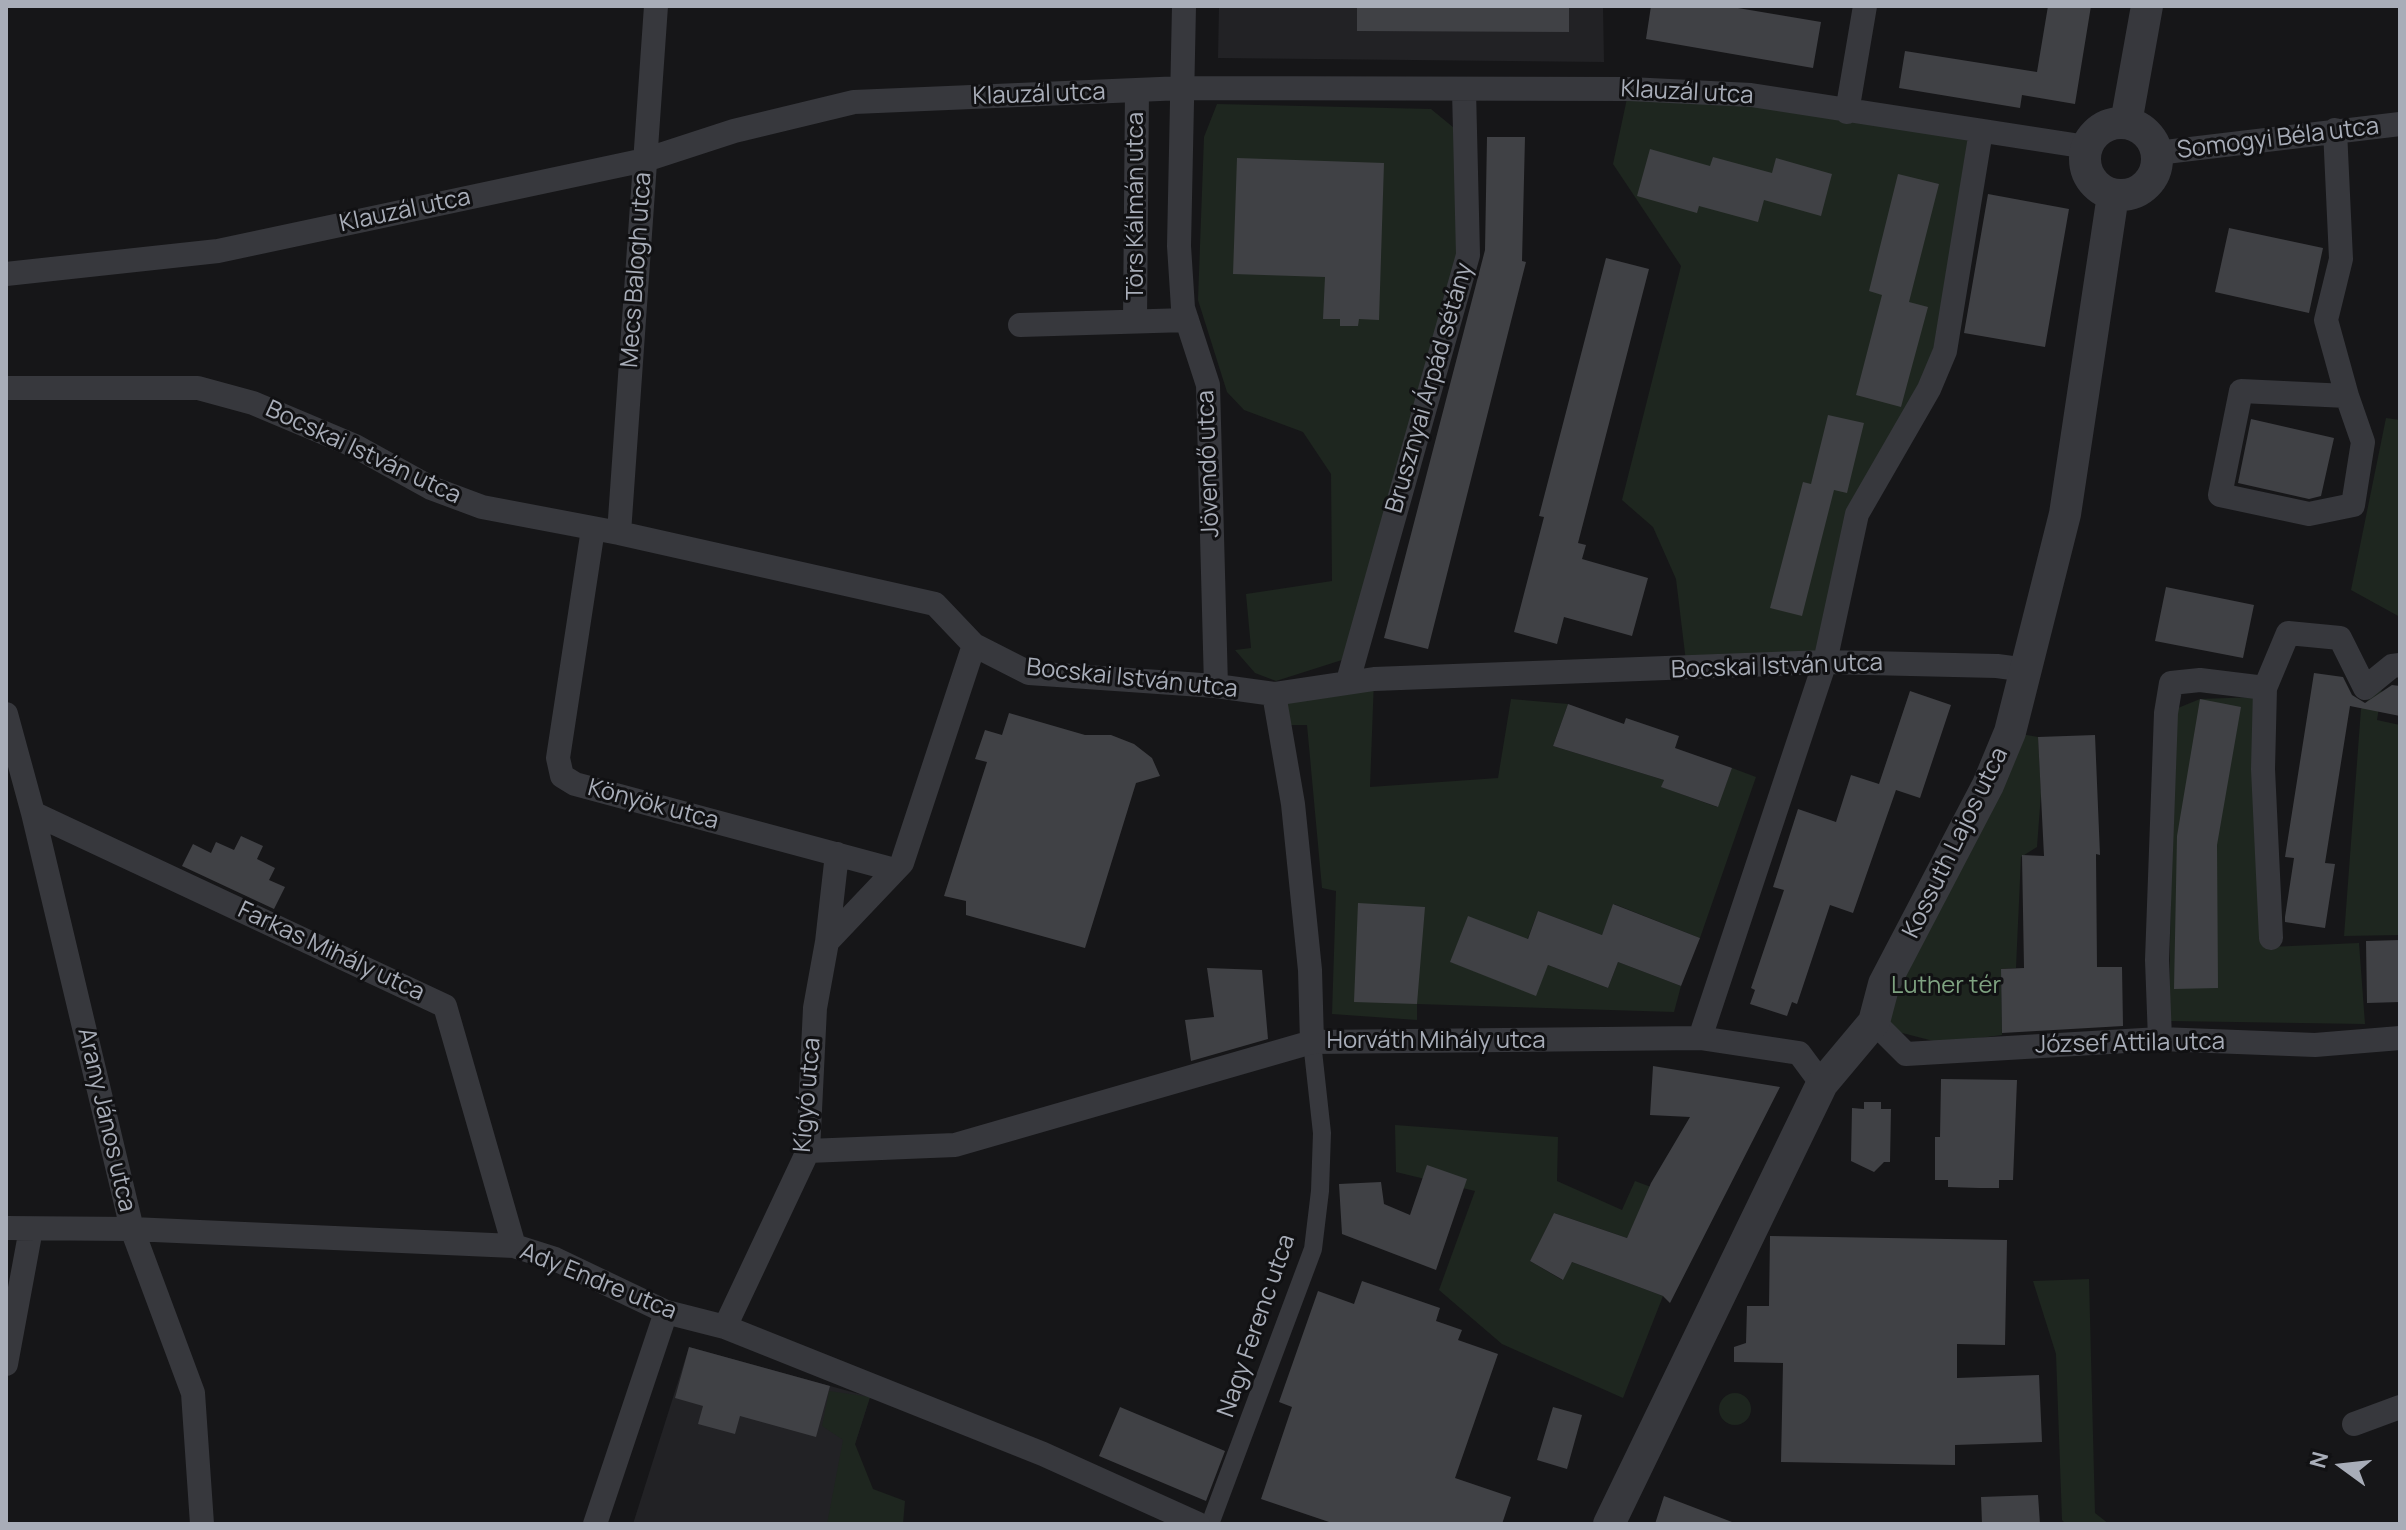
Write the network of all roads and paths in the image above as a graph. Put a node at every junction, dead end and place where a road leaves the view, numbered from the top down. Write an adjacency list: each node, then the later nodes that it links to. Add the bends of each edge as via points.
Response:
1 (656, 6): 15 (street, Mecs Balogh utca)
2 (1184, 6): 5 (street, Jövendő utca)
3 (1865, 6): 8 (street)
4 (2147, 6): 9 (street)
5 (1183, 88): 6 (street, Klauzál utca); 7 (street, Klauzál utca); 18 (street, Jövendő utca, via 1179,246)
6 (1137, 90): 15 (street, Klauzál utca, via 854,102 734,131); 19 (street, Törs Kálmán utca)
7 (1464, 90): 8 (street, Klauzál utca, via 1751,95); 29 (street, Brusznyai Árpád sétány, via 1468,255)
8 (1847, 112): 12 (street, Klauzál utca)
9 (2126, 123): 13 (street, via 2100,129); 14 (street, via 2144,130)
10 (2400, 124): 11 (street, Somogyi Béla utca)
11 (2335, 130): 14 (street, Somogyi Béla utca); 22 (street, via 2341,259 2326,320)
12 (1981, 131): 13 (street, Klauzál utca); 26 (street, via 1945,351 1857,514)
13 (2087, 147): 16 (street, via 2088,175)
14 (2157, 153): 16 (street, via 2150,182 2131,194)
15 (645, 160): 17 (street, Klauzál utca, via 218,251); 24 (street, Mecs Balogh utca)
16 (2113, 195): 28 (street, Kossuth Lajos utca, via 2065,514)
17 (6, 274)
18 (1187, 320): 19 (street, Törs Kálmán utca); 30 (street, Jövendő utca, via 1208,385)
19 (1135, 321): 20 (street, Törs Kálmán utca)
20 (1020, 325)
21 (6, 388): 23 (street, Bocskai István utca, via 198,388 306,423 431,488 482,507)
22 (2347, 396): 22 (street, via 2241,391 2220,495 2309,514 2353,505 2363,442)
23 (593, 529): 24 (street, Bocskai István utca); 35 (street, Könyök utca, via 558,758 562,776 575,784)
24 (619, 533): 25 (street, Bocskai István utca, via 935,604)
25 (974, 645): 30 (street, Bocskai István utca, via 1029,673); 36 (street, via 902,863)
26 (1825, 662): 28 (street, Bocskai István utca); 29 (street, Bocskai István utca); 40 (street)
27 (2400, 665): 31 (street, via 2365,688 2340,638 2288,633)
28 (2027, 670): 39 (street, Kossuth Lajos utca, via 1988,785 1884,984)
29 (1348, 681): 32 (street, Bocskai István utca)
30 (1216, 686): 32 (street, Bocskai István utca)
31 (2265, 688): 37 (street); 42 (street, via 2200,680 2171,683 2157,960)
32 (1274, 694): 43 (street, via 1293,804)
33 (6, 714): 34 (street, Arany János utca)
34 (33, 813): 48 (street, Arany János utca); 49 (street, Farkas Mihály utca, via 445,1006)
35 (837, 854): 36 (street, Könyök utca); 38 (street, Kígyó utca)
36 (895, 870): 38 (street)
37 (2271, 938)
38 (827, 942): 45 (street, Kígyó utca, via 815,1008)
39 (1874, 1022): 42 (street, József Attila utca, via 1906,1054); 44 (street, Kossuth Lajos utca)
40 (1700, 1038): 43 (street, Horváth Mihály utca); 44 (street, Horváth Mihály utca, via 1799,1053)
41 (2400, 1038): 42 (street, József Attila utca, via 2315,1045)
42 (2160, 1039)
43 (1312, 1042): 45 (street, Horváth Mihály utca, via 955,1145); 58 (street, Nagy Ferenc utca, via 1322,1133 1313,1249)
44 (1822, 1084): 59 (street, Kossuth Lajos utca)
45 (808, 1151): 51 (street, Kígyó utca)
46 (6, 1228): 47 (street, Ady Endre utca)
47 (31, 1229): 48 (street, Ady Endre utca); 52 (street)
48 (132, 1229): 49 (street, Ady Endre utca); 55 (street, Arany János utca, via 193,1393)
49 (514, 1246): 50 (street, Ady Endre utca, via 555,1259)
50 (666, 1312): 51 (street, Ady Endre utca); 56 (street)
51 (725, 1327): 57 (street, Ady Endre utca, via 1043,1454)
52 (6, 1364)
53 (2400, 1407): 54 (street)
54 (2354, 1424)
55 (202, 1524)
56 (595, 1524)
57 (1198, 1524)
58 (1210, 1524)
59 (1609, 1524)

